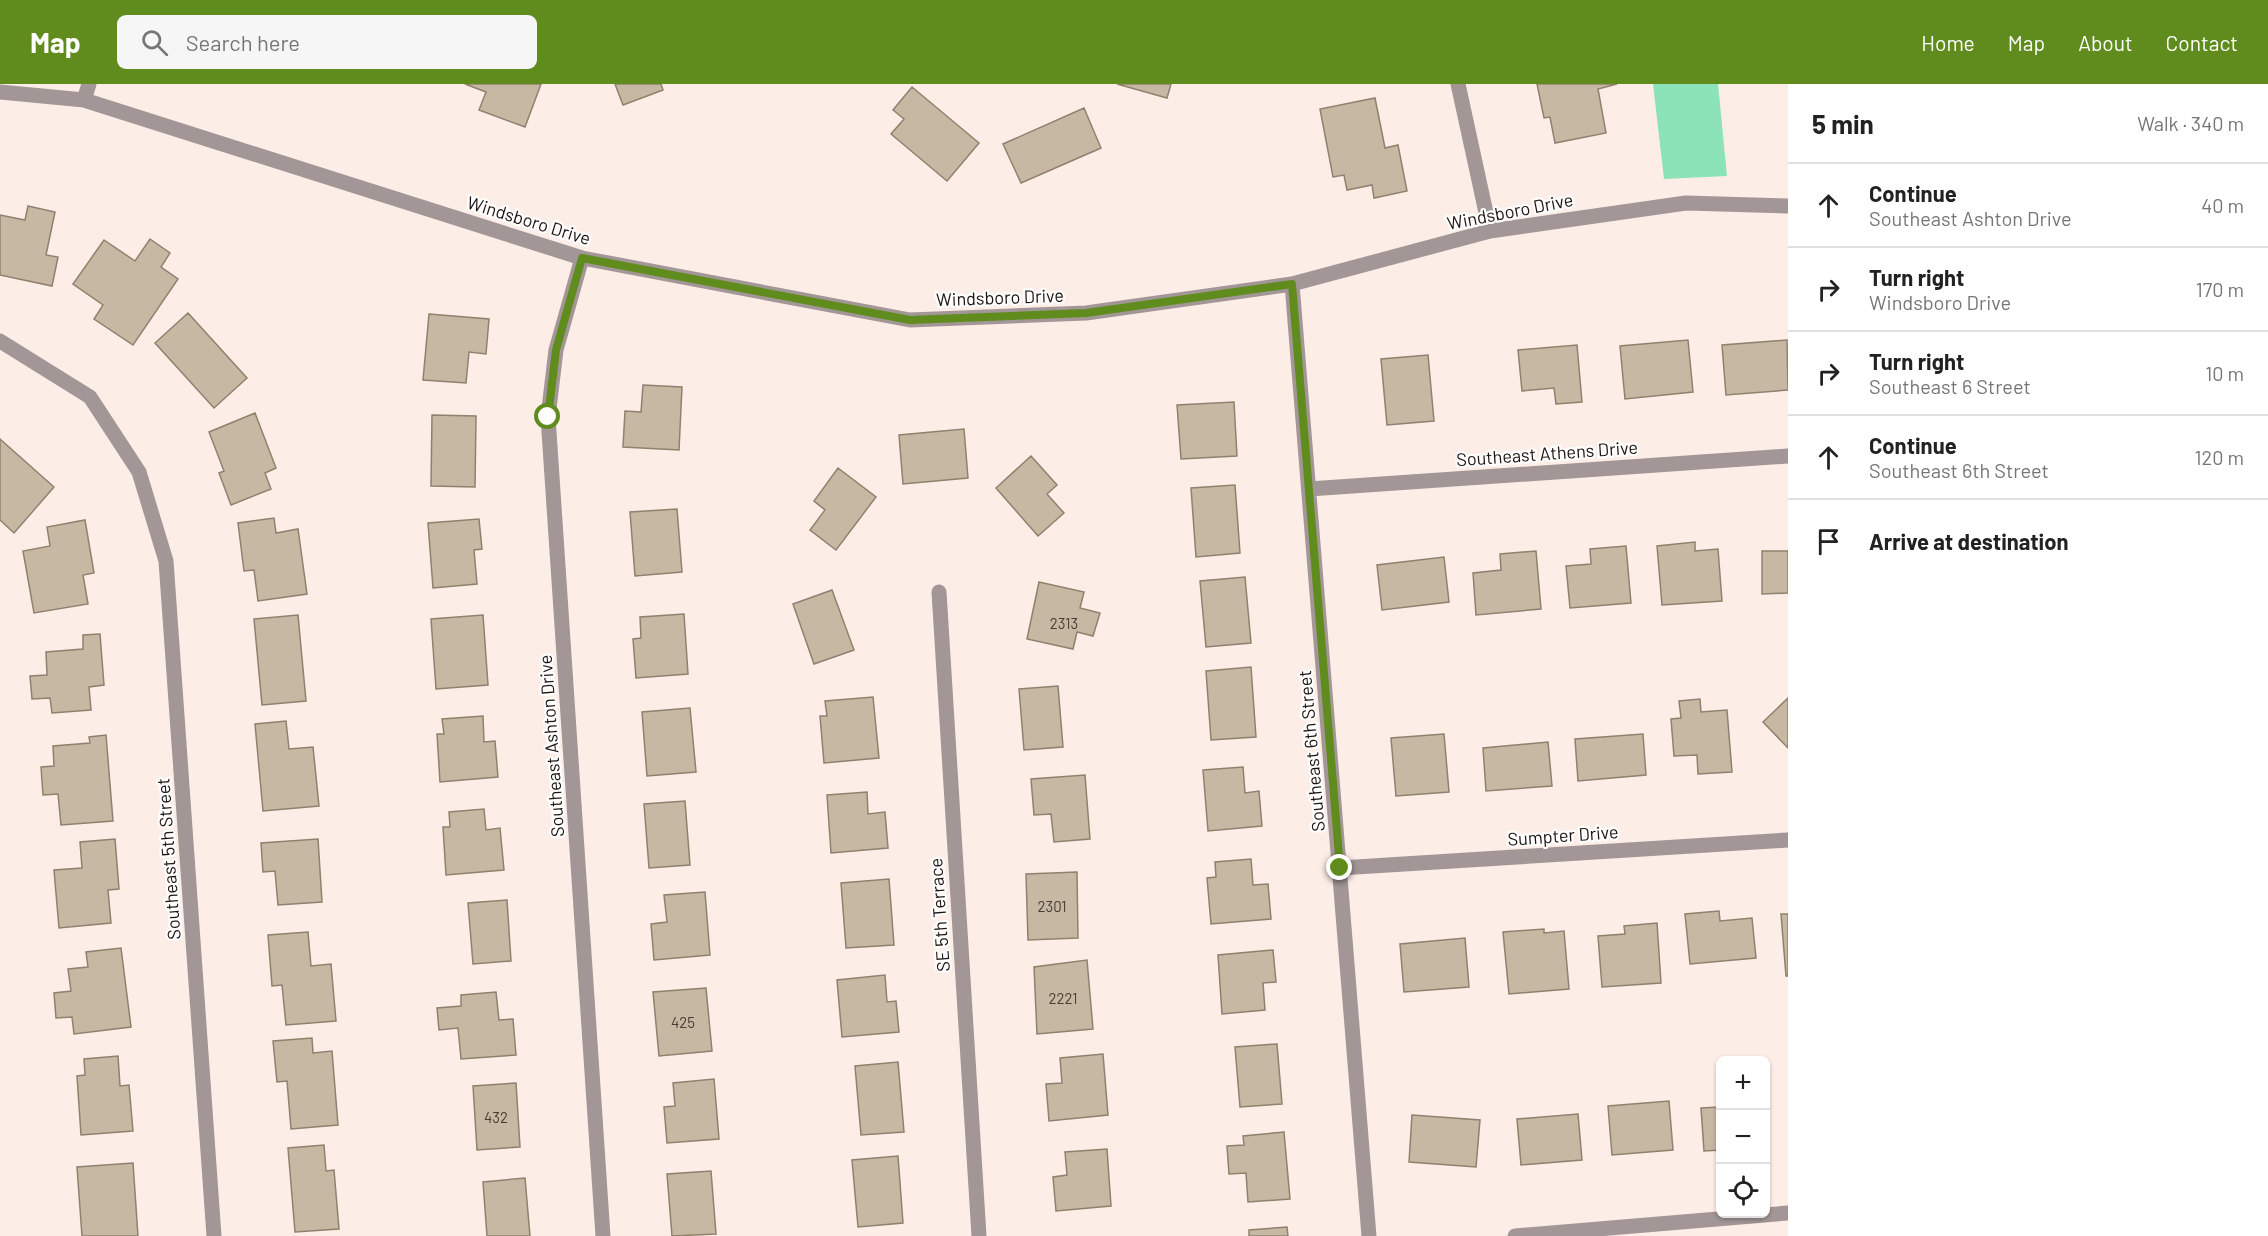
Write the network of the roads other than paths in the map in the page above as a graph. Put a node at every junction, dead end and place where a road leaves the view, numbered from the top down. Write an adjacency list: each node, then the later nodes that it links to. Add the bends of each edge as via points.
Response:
1 (89, 84): 4 (street)
2 (1458, 84): 6 (street)
3 (0, 92): 4 (street)
4 (84, 100): 7 (street, Windsboro Drive)
5 (1788, 207): 6 (street, Windsboro Drive, via 1686,202)
6 (1490, 231): 8 (street, Windsboro Drive)
7 (582, 258): 8 (street, Windsboro Drive, via 910,320 1086,313); 17 (street, Southeast Ashton Drive, via 556,350 548,417)
8 (1292, 284): 11 (street, Southeast 6th Street)
9 (0, 341): 16 (street, Southeast 5th Street, via 90,397 139,472 166,561)
10 (1788, 456): 11 (street, Southeast Athens Drive)
11 (1309, 489): 14 (street, Southeast 6th Street)
12 (939, 592): 18 (street, SE 5th Terrace)
13 (1788, 840): 14 (street, Sumpter Drive)
14 (1340, 868): 19 (street, Southeast 6th Street)
15 (1788, 1213): 20 (street)
16 (214, 1236)
17 (603, 1236)
18 (979, 1236)
19 (1370, 1236)
20 (1515, 1236)

